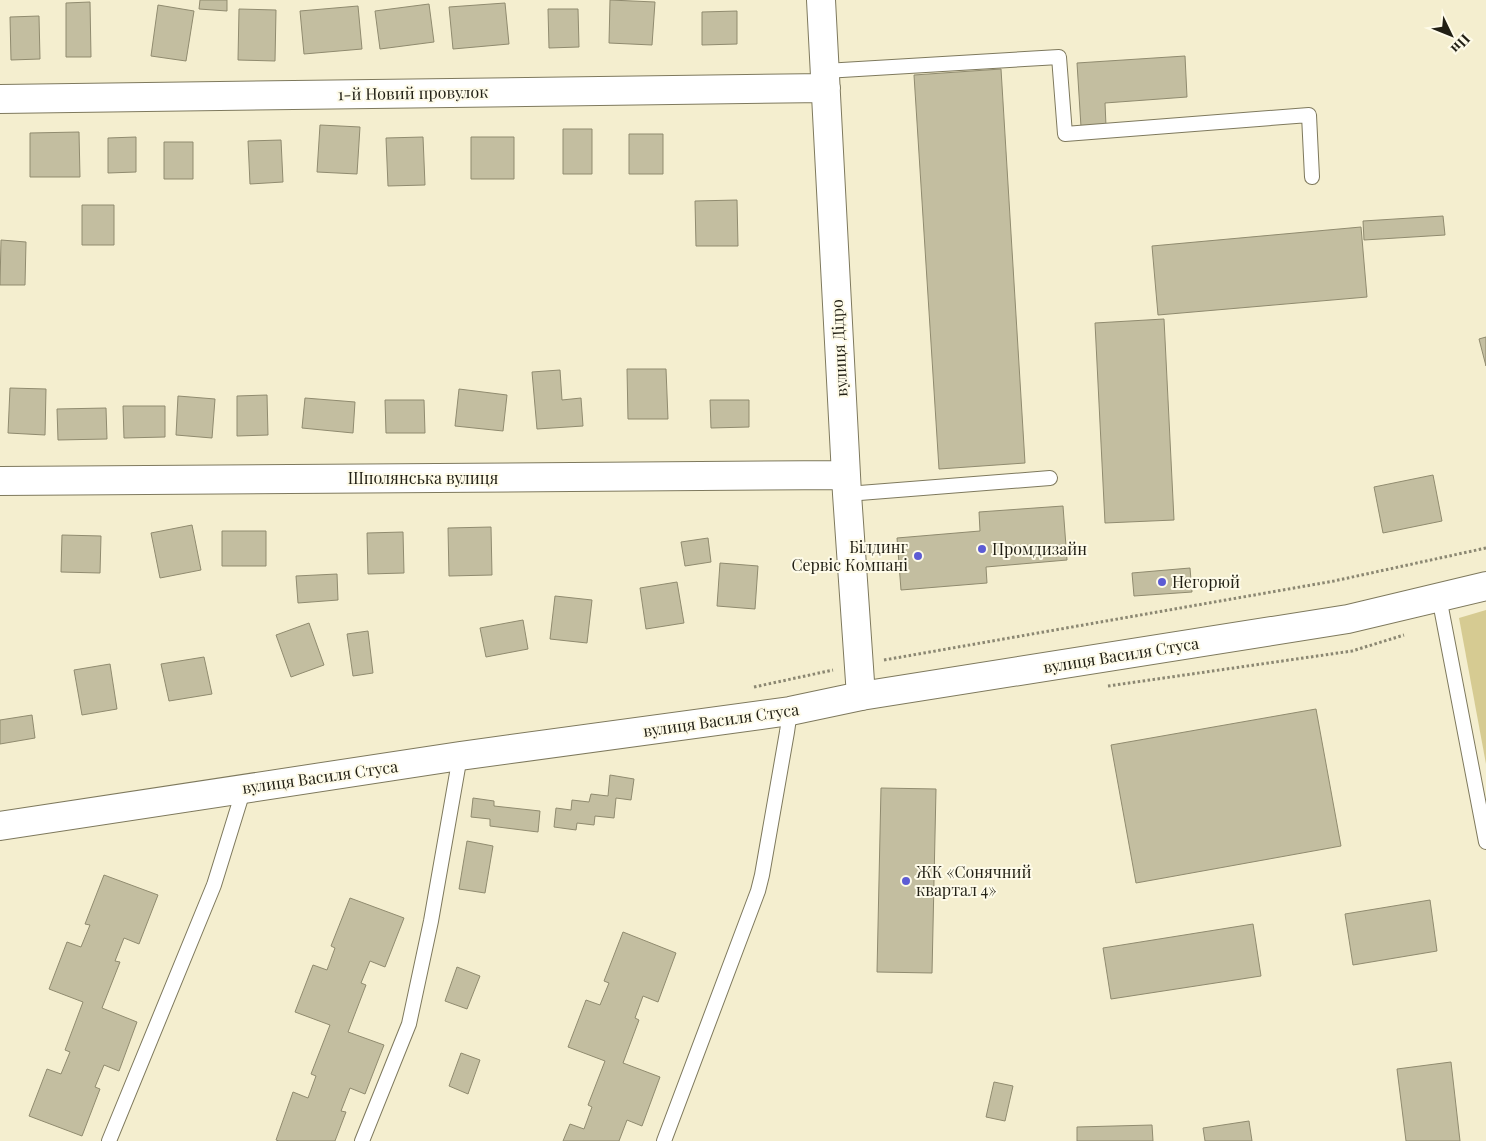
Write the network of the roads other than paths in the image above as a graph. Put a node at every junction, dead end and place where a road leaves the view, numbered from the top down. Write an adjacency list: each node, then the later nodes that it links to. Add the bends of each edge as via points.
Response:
1 (821, 0): 2 (street, вулиця Дідро)
2 (825, 79): 3 (street, 1-й Новий провулок); 4 (lane, via 1059,57 1064,134 1309,115); 7 (street, вулиця Дідро)
3 (0, 99)
4 (1312, 177)
5 (1050, 478): 7 (lane)
6 (0, 482): 7 (street, Шполянська вулиця)
7 (846, 484): 10 (street, вулиця Дідро)
8 (1486, 586): 9 (street, вулиця Василя Стуса)
9 (1439, 597): 10 (street, вулиця Василя Стуса, via 1348,619); 15 (lane)
10 (861, 696): 11 (street, вулиця Василя Стуса)
11 (790, 711): 12 (street, вулиця Василя Стуса); 18 (lane, via 758,891)
12 (460, 756): 13 (street, вулиця Василя Стуса); 17 (lane, via 431,920 408,1024)
13 (244, 788): 14 (street, вулиця Василя Стуса); 16 (lane, via 214,885)
14 (0, 826)
15 (1486, 842)
16 (109, 1141)
17 (362, 1141)
18 (664, 1141)

